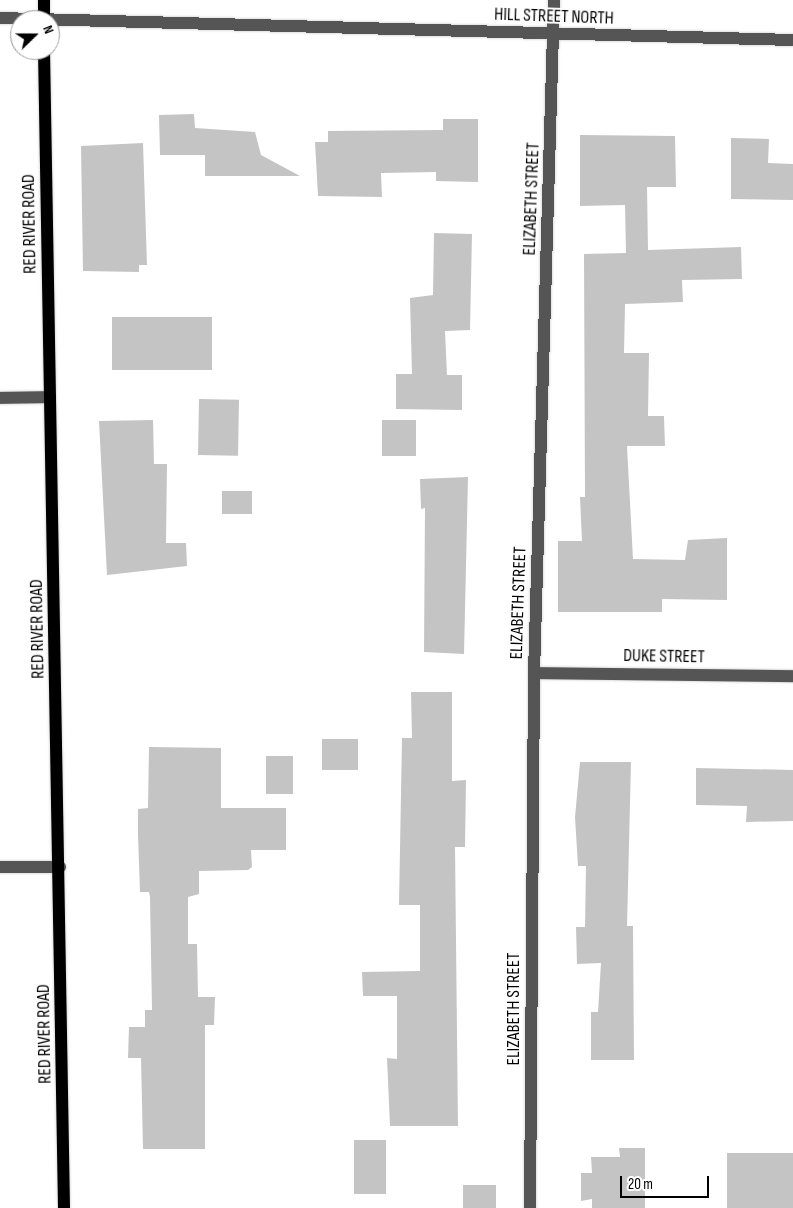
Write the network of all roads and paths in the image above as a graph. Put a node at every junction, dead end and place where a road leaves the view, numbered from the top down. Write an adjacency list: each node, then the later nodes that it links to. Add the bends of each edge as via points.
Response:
1 (554, 0): 3 (street, ELIZABETH STREET)
2 (60, 20): 3 (street, HILL STREET NORTH)
3 (555, 35): 4 (street, HILL STREET NORTH); 8 (street, ELIZABETH STREET)
4 (793, 40)
5 (44, 60): 6 (main road, RED RIVER ROAD)
6 (50, 397): 7 (street); 11 (main road, RED RIVER ROAD)
7 (0, 398)
8 (534, 673): 9 (street, DUKE STREET); 13 (street, ELIZABETH STREET)
9 (793, 676)
10 (0, 867): 11 (street)
11 (60, 867): 12 (main road, RED RIVER ROAD)
12 (64, 1208)
13 (530, 1208)

